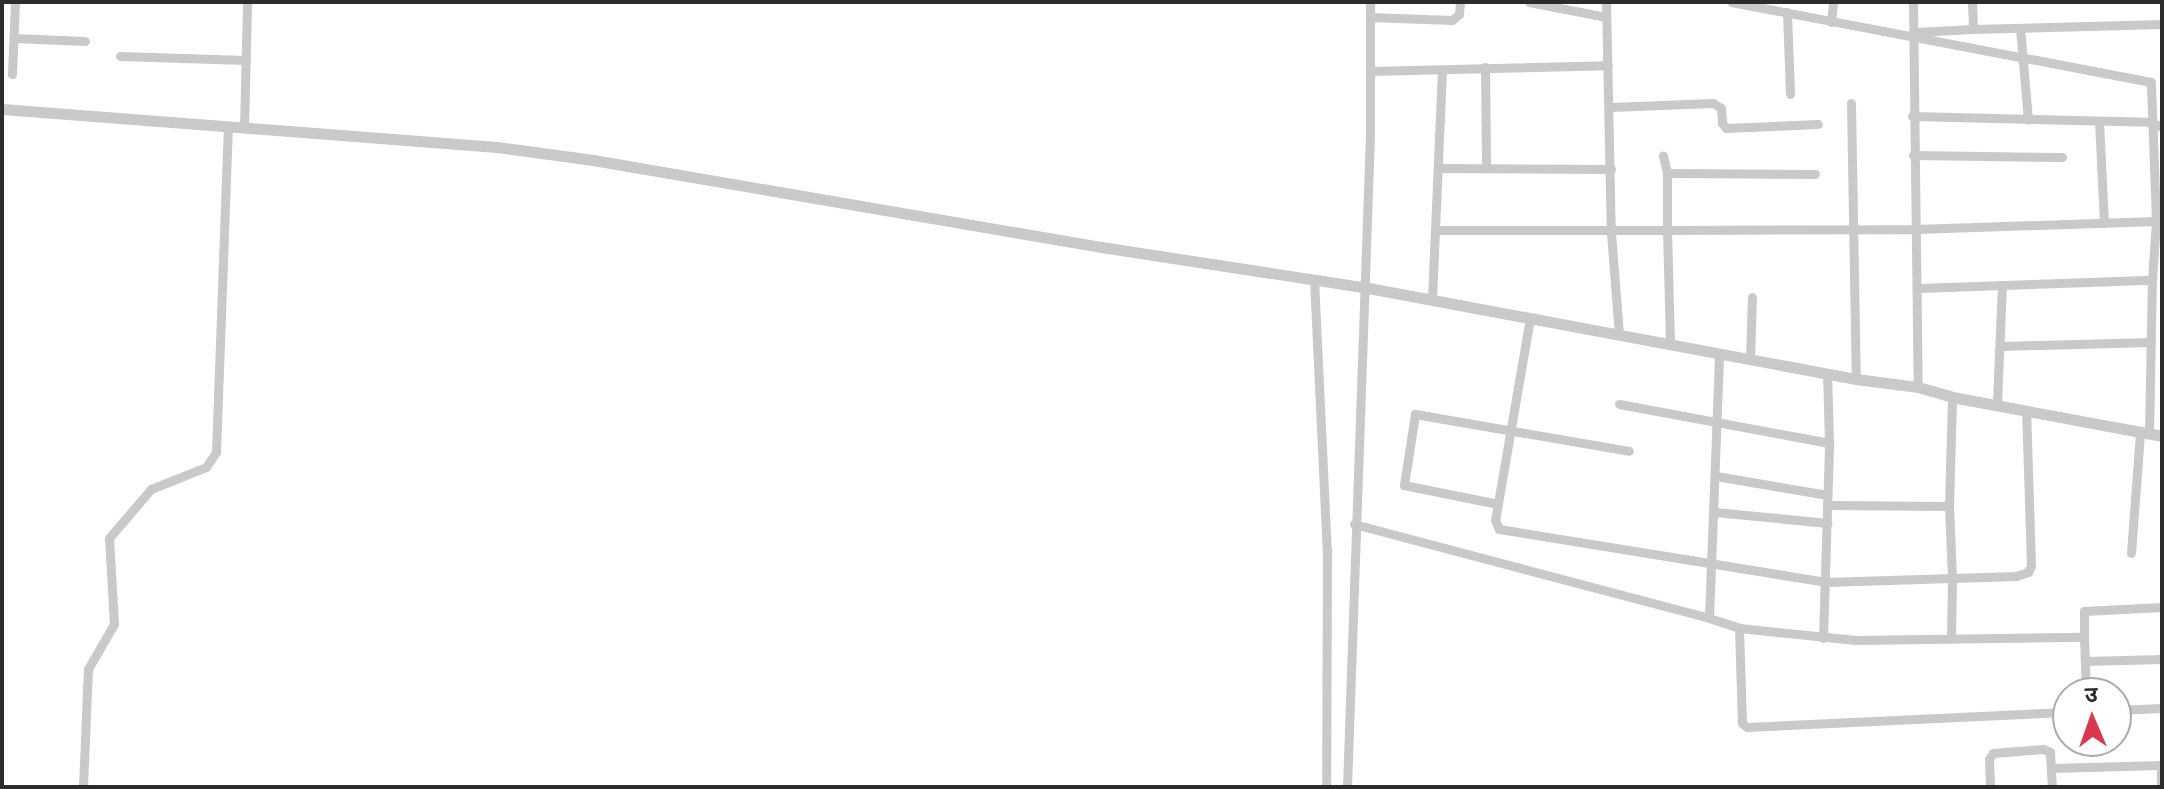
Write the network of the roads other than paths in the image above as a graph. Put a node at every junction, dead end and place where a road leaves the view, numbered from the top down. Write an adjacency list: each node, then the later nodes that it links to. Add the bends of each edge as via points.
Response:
1 (15, 2): 19 (street)
2 (247, 2): 23 (street)
3 (1370, 2): 12 (street)
4 (1460, 2): 12 (street, via 1452,20)
5 (1529, 2): 13 (street)
6 (1606, 2): 13 (street)
7 (1732, 2): 11 (street)
8 (1833, 2): 14 (street)
9 (1913, 2): 18 (street)
10 (1972, 2): 17 (street)
11 (1787, 12): 14 (street); 30 (street)
12 (1370, 17): 27 (street)
13 (1606, 17): 24 (street)
14 (1831, 22): 18 (street)
15 (2162, 24): 16 (street)
16 (2020, 28): 17 (street); 22 (street)
17 (1973, 29): 18 (street)
18 (1914, 35): 22 (street); 34 (street)
19 (14, 38): 20 (street); 28 (street)
20 (85, 41)
21 (120, 56): 23 (street)
22 (2021, 59): 29 (street); 35 (street)
23 (246, 60): 41 (street)
24 (1608, 65): 25 (street); 32 (street)
25 (1485, 67): 26 (street); 45 (street)
26 (1442, 70): 27 (street); 46 (street)
27 (1370, 71): 60 (street)
28 (12, 74)
29 (2157, 82): 37 (street)
30 (1790, 94)
31 (1851, 103): 52 (street)
32 (1611, 107): 38 (street, via 1713,103 1721,108 1726,128); 47 (street)
33 (2, 109): 39 (street)
34 (1912, 116): 35 (street); 43 (street)
35 (2028, 120): 36 (street)
36 (2099, 121): 37 (street); 51 (street)
37 (2150, 122): 40 (street); 50 (street)
38 (1818, 124)
39 (228, 127): 41 (street); 109 (street, via 216,452 206,467 151,489 109,538 114,624 88,669)
40 (2162, 127)
41 (244, 128): 57 (street, via 531,151)
42 (1663, 155): 48 (street)
43 (1913, 155): 44 (street); 53 (street)
44 (2062, 157)
45 (1486, 167): 46 (street); 47 (street)
46 (1439, 168): 54 (street)
47 (1611, 169): 56 (street)
48 (1667, 173): 49 (street); 55 (street)
49 (1815, 174)
50 (2159, 221): 51 (street); 58 (street)
51 (2104, 223): 53 (street)
52 (1856, 227): 53 (street); 55 (street); 72 (street)
53 (1916, 229): 61 (street)
54 (1437, 230): 56 (street); 63 (street)
55 (1667, 230): 56 (street); 67 (street)
56 (1611, 233): 65 (street)
57 (1314, 279): 60 (street); 110 (street, via 1327,550)
58 (2152, 280): 59 (street); 66 (street)
59 (2002, 285): 61 (street); 68 (street)
60 (1363, 287): 63 (street); 90 (street)
61 (1918, 288): 73 (street)
62 (1752, 297): 70 (street)
63 (1432, 299): 64 (street)
64 (1530, 318): 65 (street); 79 (street)
65 (1619, 335): 67 (street)
66 (2151, 342): 68 (street); 80 (street)
67 (1670, 344): 69 (street)
68 (2000, 346): 75 (street)
69 (1719, 354): 70 (street); 78 (street)
70 (1750, 359): 71 (street)
71 (1827, 373): 72 (street); 82 (street)
72 (1856, 379): 73 (street)
73 (1918, 387): 74 (street)
74 (1952, 397): 75 (street); 87 (street)
75 (1997, 403): 77 (street)
76 (1619, 404): 78 (street)
77 (2026, 411): 80 (street); 93 (street, via 2031,566 2016,576)
78 (1717, 421): 82 (street); 84 (street)
79 (1510, 430): 83 (street); 86 (street); 86 (street, via 1416,413 1405,463 1402,483 1408,487)
80 (2144, 432): 81 (street); 91 (street)
81 (2162, 436)
82 (1829, 443): 85 (street)
83 (1629, 451)
84 (1716, 476): 85 (street); 88 (street)
85 (1827, 500): 87 (street); 89 (street)
86 (1498, 504): 92 (street, via 1499,529)
87 (1949, 506): 93 (street)
88 (1715, 512): 89 (street); 92 (street)
89 (1827, 523): 94 (street)
90 (1354, 524): 96 (street); 111 (street)
91 (2131, 553)
92 (1713, 565): 94 (street); 96 (street)
93 (1952, 578): 94 (street); 100 (street)
94 (1826, 582): 99 (street)
95 (2162, 607): 98 (street, via 2084,611)
96 (1709, 618): 97 (street)
97 (1739, 628): 99 (street); 106 (street, via 1742,723 1747,727)
98 (2084, 637): 100 (street); 102 (street)
99 (1823, 638): 100 (street)
100 (1951, 638)
101 (2162, 659): 102 (street)
102 (2085, 661): 103 (street)
103 (2086, 677)
104 (2162, 708): 105 (street)
105 (2132, 709)
106 (2052, 713)
107 (2161, 765): 108 (street); 114 (street)
108 (2051, 768): 112 (street, via 2046,750 1993,753); 113 (street)
109 (83, 787)
110 (1326, 787)
111 (1347, 787)
112 (1990, 787)
113 (2052, 787)
114 (2161, 787)

